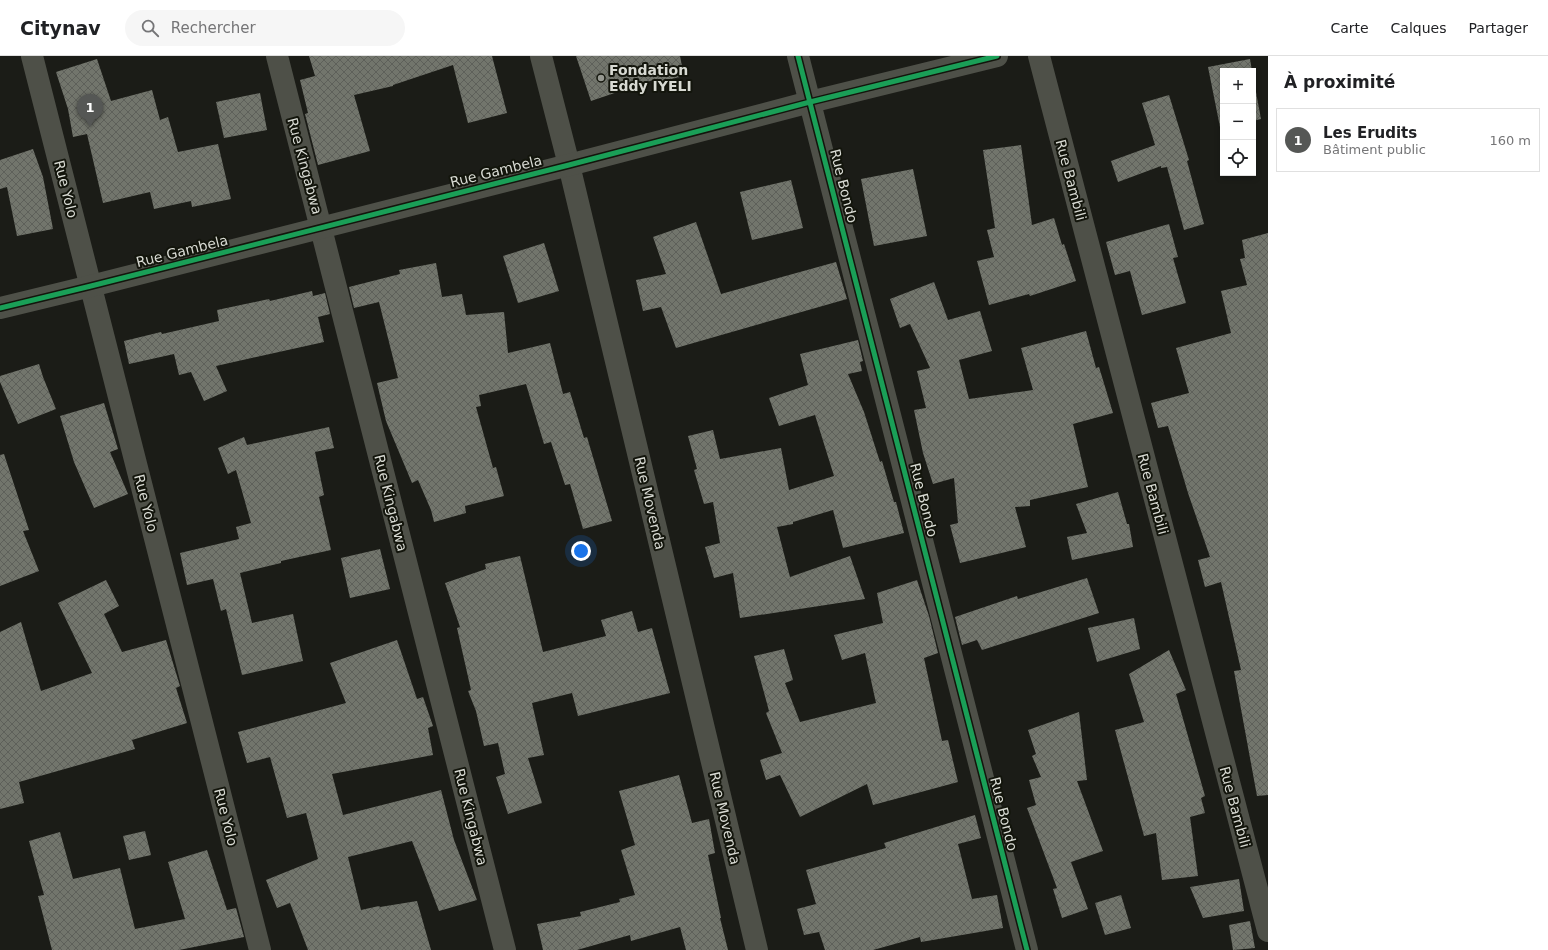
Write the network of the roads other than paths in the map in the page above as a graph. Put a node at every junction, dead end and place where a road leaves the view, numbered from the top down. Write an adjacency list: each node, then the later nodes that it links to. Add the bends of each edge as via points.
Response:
1 (32, 56): 10 (street, Rue Yolo)
2 (277, 56): 9 (street, Rue Kingabwa)
3 (541, 56): 8 (street, Rue Movenda)
4 (798, 56): 7 (street, Rue Bondo)
5 (997, 56): 7 (street, Rue Gambela)
6 (1038, 56): 12 (street, Rue Bambili)
7 (810, 102): 8 (street, Rue Gambela); 16 (street, Rue Bondo)
8 (570, 165): 9 (street, Rue Gambela); 15 (street, Rue Movenda)
9 (321, 227): 10 (street, Rue Gambela); 14 (street, Rue Kingabwa)
10 (91, 286): 11 (street, Rue Gambela); 13 (street, Rue Yolo)
11 (0, 308)
12 (1268, 931)
13 (260, 950)
14 (505, 950)
15 (757, 950)
16 (1027, 950)

